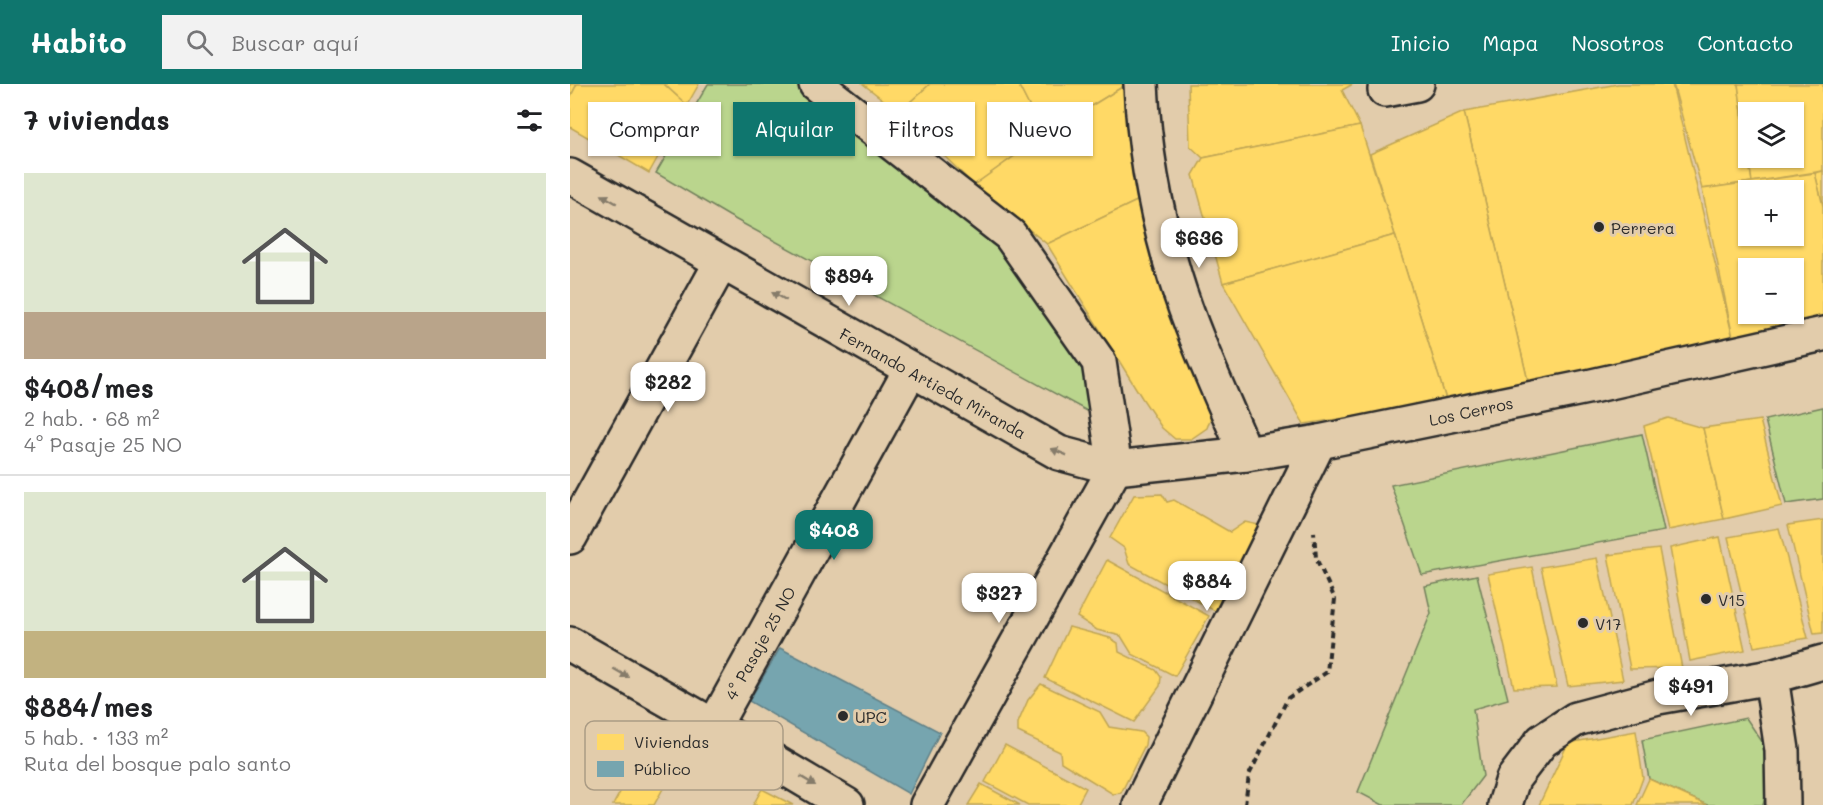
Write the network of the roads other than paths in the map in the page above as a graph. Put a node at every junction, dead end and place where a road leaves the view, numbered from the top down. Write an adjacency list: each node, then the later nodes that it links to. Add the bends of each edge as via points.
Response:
1 (816, 84): 11 (street, via 1010,235 1099,362)
2 (1142, 84): 10 (street, via 1152,179 1175,279)
3 (1417, 84): 4 (street)
4 (1385, 90)
5 (570, 176): 6 (street, Fernando Artieda Miranda, one-way to 5)
6 (721, 263): 8 (street, Fernando Artieda Miranda, one-way to 6); 12 (street)
7 (1823, 334): 9 (street, Los Cerros)
8 (910, 370): 11 (street, Fernando Artieda Miranda, one-way to 8, via 1059,453); 17 (street, 4° Pasaje 25 NO)
9 (1319, 442): 10 (street, Los Cerros); 21 (street)
10 (1246, 454): 11 (street, Los Cerros)
11 (1115, 468): 20 (street)
12 (570, 537)
13 (570, 644): 16 (street, one-way to 16)
14 (1823, 662): 15 (street)
15 (1772, 677): 22 (street, via 1658,697 1576,719 1542,741 1513,779); 23 (street, via 1782,750)
16 (705, 721)
17 (717, 721)
18 (783, 767): 19 (street, one-way to 19)
19 (847, 805)
20 (927, 805)
21 (1140, 805)
22 (1505, 805)
23 (1784, 805)

